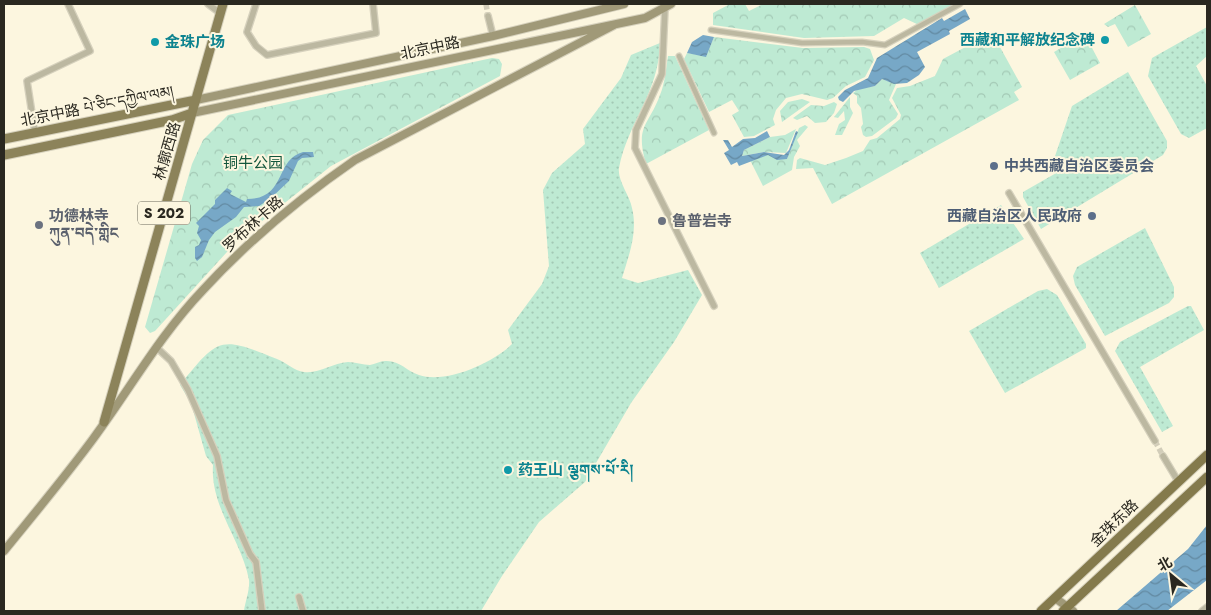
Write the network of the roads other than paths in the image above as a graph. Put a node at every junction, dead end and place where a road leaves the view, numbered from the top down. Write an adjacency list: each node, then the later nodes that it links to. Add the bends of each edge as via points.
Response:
1 (68, 4): 18 (street, via 90,50 27,81)
2 (208, 4): 10 (street)
3 (223, 4): 10 (main road, 林廓西路 / S 202)
4 (256, 4): 5 (street, via 247,32 256,46 267,54 376,33)
5 (373, 4)
6 (624, 4): 8 (main road, 北京中路)
7 (960, 4): 13 (street, via 885,45 862,42 802,44)
8 (611, 6): 14 (main road, 北京中路)
9 (668, 6): 12 (main road, 北京中路, via 645,18); 23 (street, via 662,74 636,130 635,148)
10 (220, 13): 16 (main road, 林廓西路 / S 202)
11 (488, 16): 14 (street)
12 (614, 25): 17 (main road, 北京中路); 24 (main road, 罗布林卡路, via 355,160 321,183 202,290)
13 (710, 30)
14 (493, 36): 16 (main road, 北京中路)
15 (679, 56): 19 (street)
16 (196, 100): 17 (main road, 林廓西路 / S 202); 18 (main road, 北京中路 པེ་ཅིང་དཀྱིལ་ལམ།)
17 (192, 113): 21 (main road, 北京中路 པེ་ཅིང་དཀྱིལ་ལམ།); 25 (main road, 林廓西路 / S 202)
18 (35, 133): 20 (main road, 北京中路 པེ་ཅིང་དཀྱིལ་ལམ།)
19 (714, 133)
20 (4, 139)
21 (4, 155)
22 (1009, 193): 26 (street)
23 (714, 306)
24 (156, 347): 25 (main road, 罗布林卡路); 36 (street, via 171,361 188,390 217,456 226,500 256,562)
25 (104, 422): 31 (main road, 罗布林卡路, via 95,438)
26 (1155, 441)
27 (1207, 455): 30 (highway, 金珠东路)
28 (1163, 456): 30 (street)
29 (1207, 477): 35 (highway, 金珠东路)
30 (1178, 481): 33 (highway, 金珠东路)
31 (4, 552)
32 (299, 597): 37 (street)
33 (1055, 598): 35 (main road); 38 (highway, 金珠东路)
34 (1207, 607): 39 (street)
35 (1068, 610)
36 (262, 611)
37 (303, 611)
38 (1041, 611)
39 (1202, 611)

